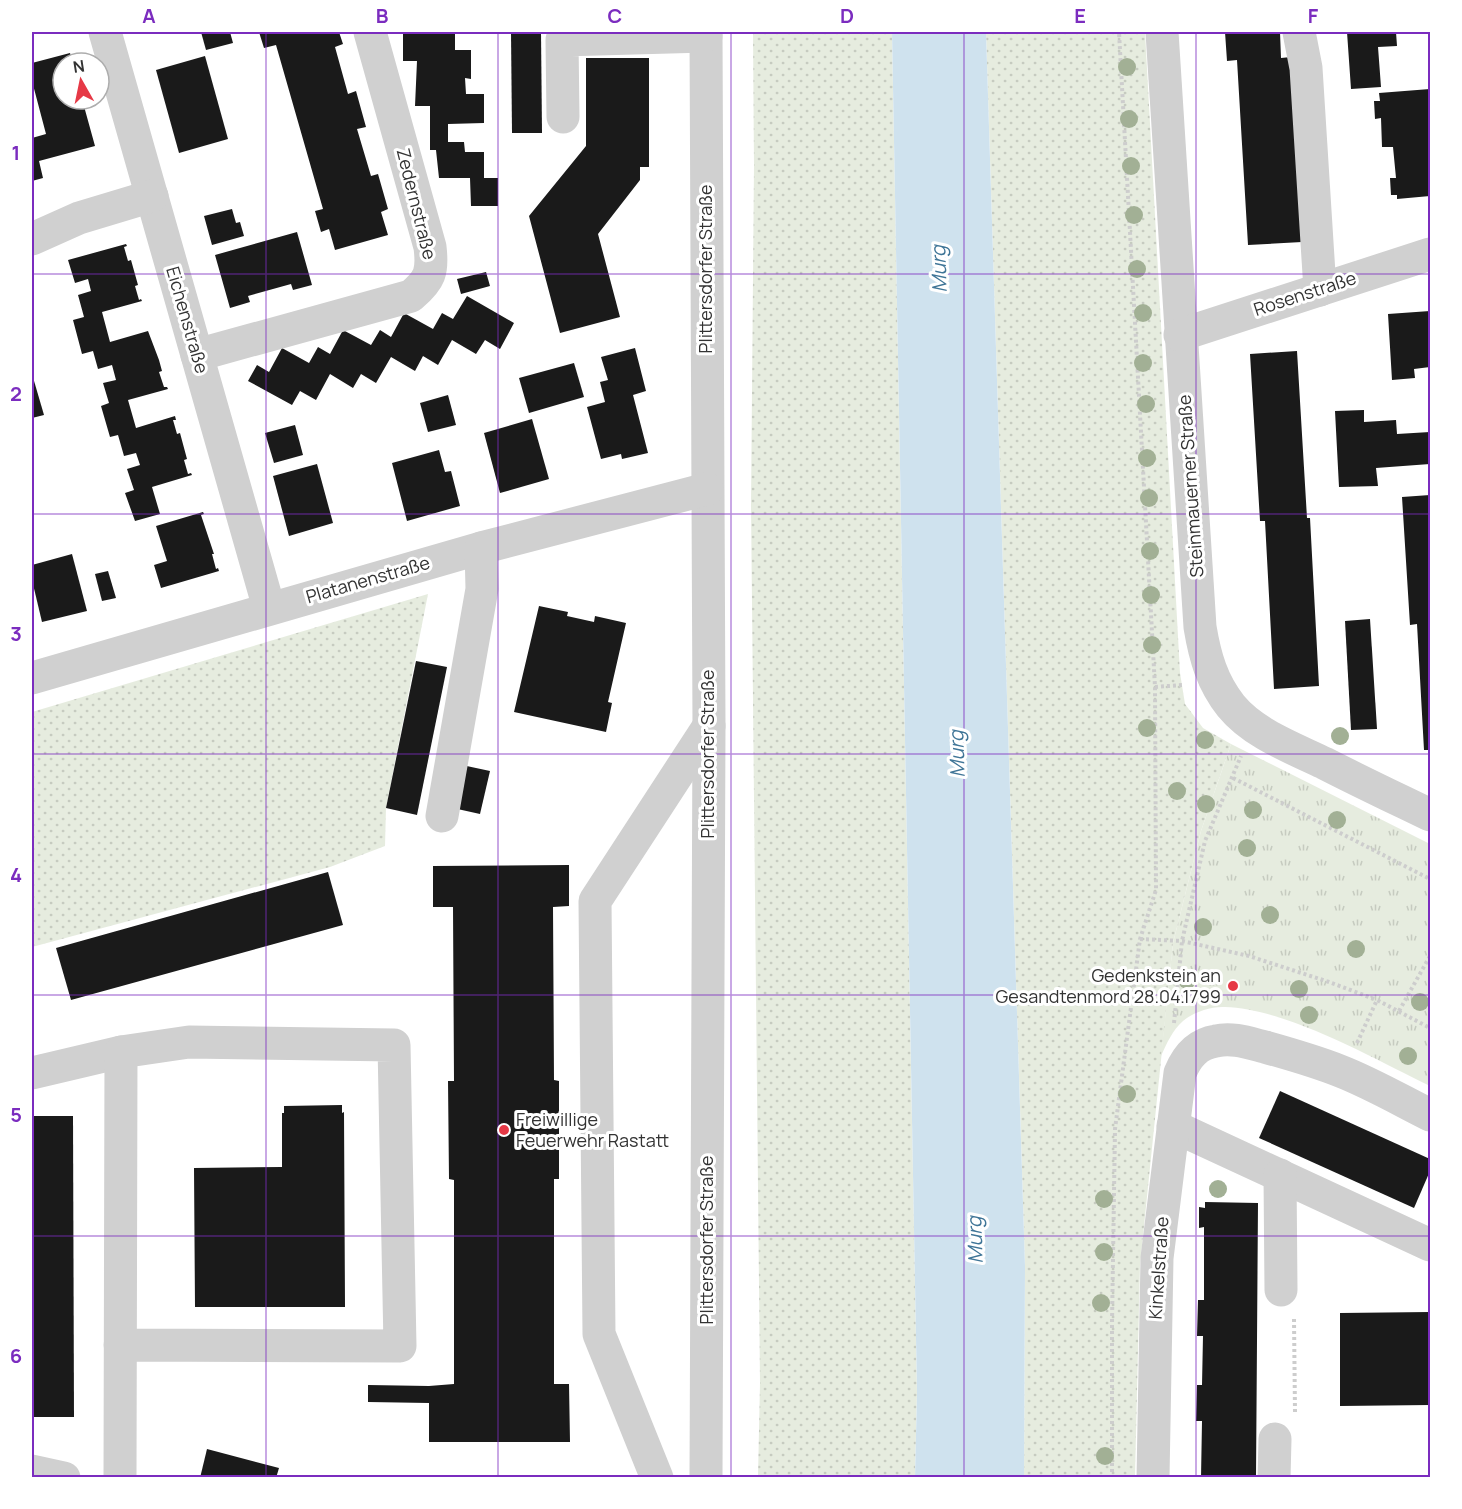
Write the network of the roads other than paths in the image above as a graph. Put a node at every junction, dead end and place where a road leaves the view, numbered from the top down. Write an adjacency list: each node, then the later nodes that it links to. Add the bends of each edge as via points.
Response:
1 (105, 32): 7 (street, Eichenstraße)
2 (370, 32): 12 (street, Zedernstraße, via 430,247 432,266 425,284 411,296)
3 (1162, 32): 11 (street, Steinmauerner Straße)
4 (1299, 32): 10 (street, via 1306,68)
5 (706, 34): 6 (street, via 562,40); 13 (street, Plittersdorfer Straße)
6 (563, 117)
7 (152, 196): 8 (street, via 79,218); 12 (street, Eichenstraße)
8 (32, 239)
9 (1431, 254): 10 (street, Rosenstraße)
10 (1320, 290): 11 (street, Rosenstraße)
11 (1180, 335): 18 (street, Steinmauerner Straße, via 1200,627 1214,681 1232,708 1253,726)
12 (197, 355): 15 (street, Eichenstraße)
13 (707, 489): 14 (street, Platanenstraße); 17 (street, Plittersdorfer Straße)
14 (481, 548): 15 (street, Platanenstraße); 19 (street, via 482,589)
15 (269, 608): 16 (street, Platanenstraße)
16 (32, 678)
17 (709, 726): 30 (street, Plittersdorfer Straße); 33 (street, via 595,901 599,1334)
18 (1431, 815)
19 (442, 816)
20 (121, 1052): 21 (street); 27 (street); 27 (street, via 189,1042 394,1045 400,1346)
21 (32, 1073)
22 (1431, 1114): 23 (street, Kinkelstraße, via 1341,1071 1298,1056 1243,1041 1216,1040 1189,1056 1180,1073)
23 (1173, 1126): 24 (street); 34 (street, Kinkelstraße, via 1157,1258)
24 (1280, 1175): 25 (street); 26 (street)
25 (1431, 1245)
26 (1281, 1290)
27 (120, 1346): 32 (street)
28 (1275, 1439): 35 (street)
29 (32, 1471): 31 (street)
30 (706, 1477)
31 (64, 1478)
32 (120, 1478)
33 (657, 1478)
34 (1153, 1478)
35 (1274, 1478)

